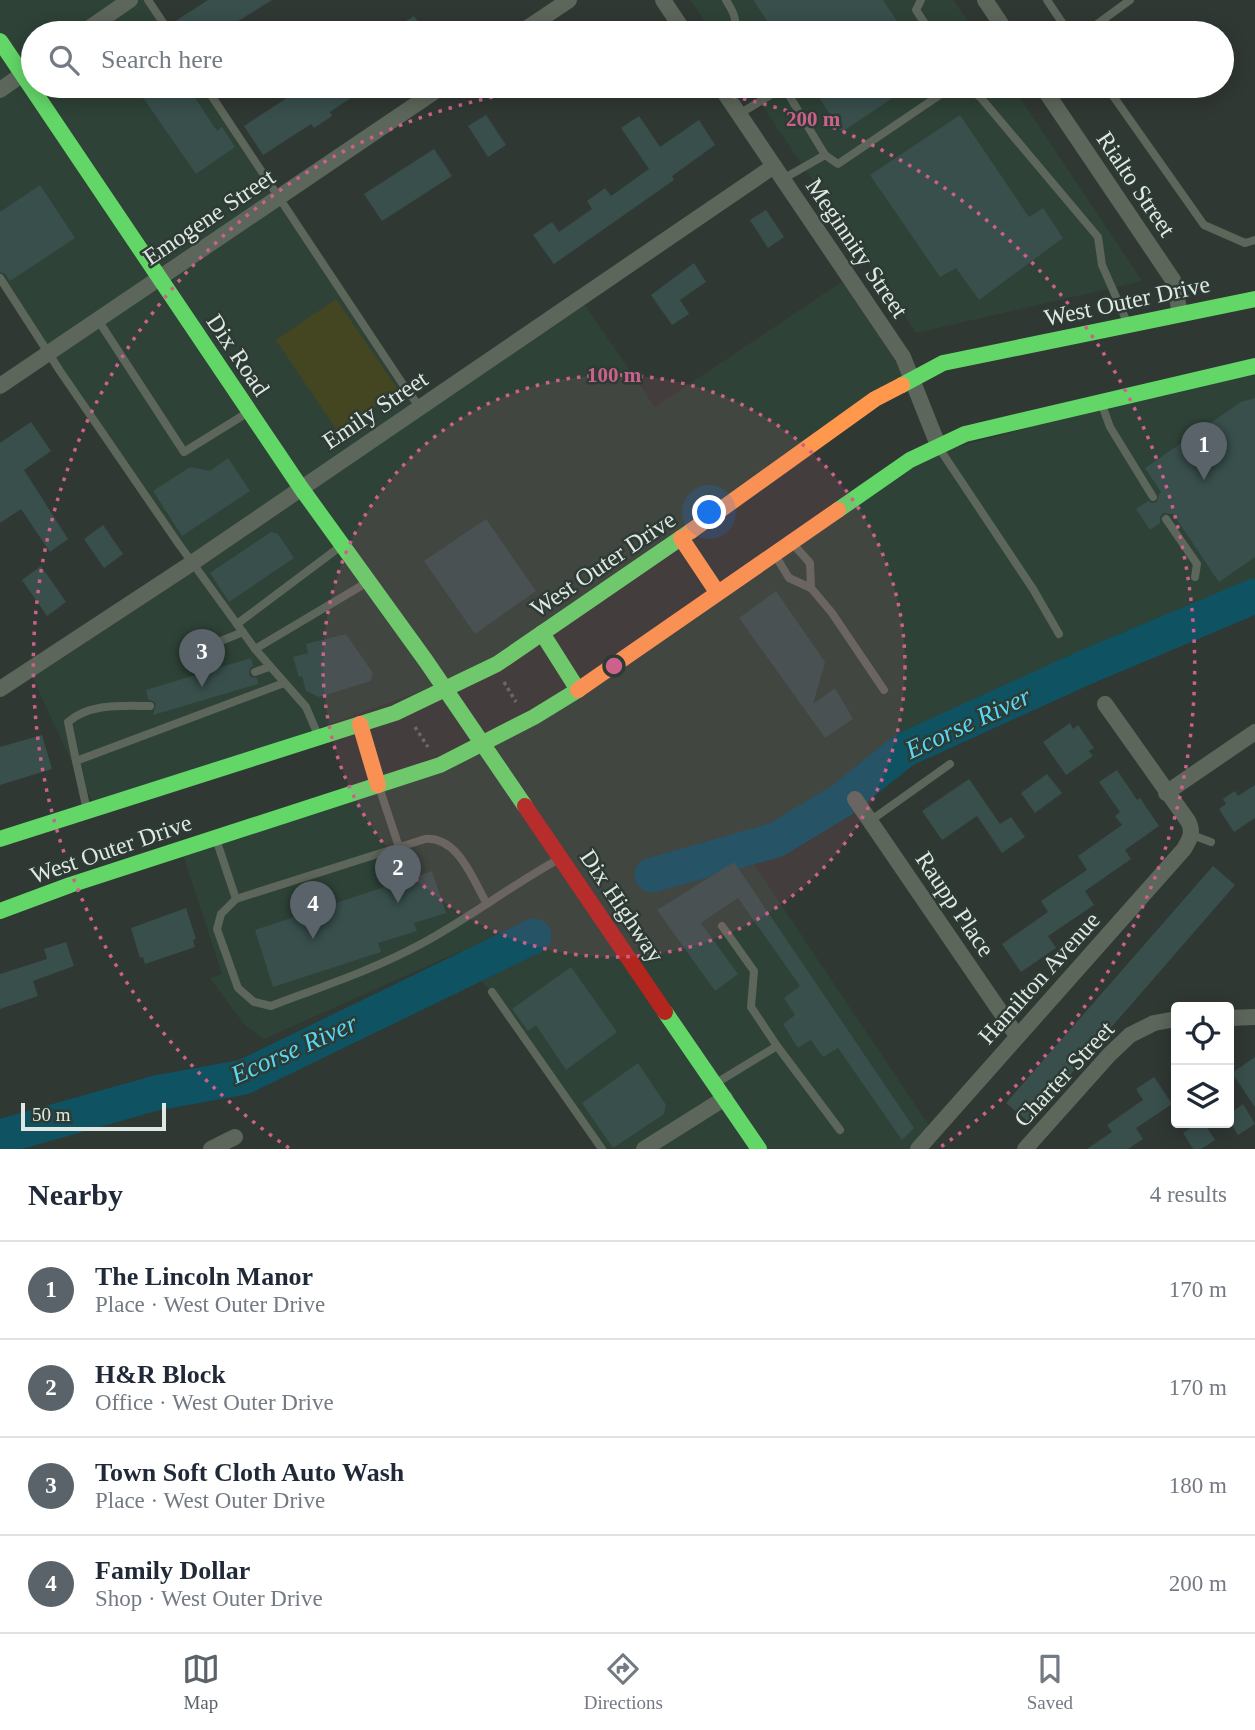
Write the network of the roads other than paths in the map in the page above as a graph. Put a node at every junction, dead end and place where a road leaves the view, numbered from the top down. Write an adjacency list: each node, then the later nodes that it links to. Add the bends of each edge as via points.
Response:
1 (148, 0): 11 (lane)
2 (569, 0): 12 (street)
3 (663, 0): 13 (street)
4 (726, 0): 14 (lane)
5 (921, 0): 15 (lane, via 916,10)
6 (985, 0): 16 (street)
7 (1047, 0): 17 (lane)
8 (1130, 0): 18 (lane)
9 (119, 3): 10 (street)
10 (97, 21)
11 (162, 21)
12 (538, 21)
13 (677, 21)
14 (736, 21)
15 (923, 21)
16 (999, 21)
17 (1061, 21)
18 (1101, 21)
19 (0, 41): 20 (main road, Dix Road)
20 (21, 64)
21 (21, 76): 22 (street)
22 (0, 90)
23 (45, 98): 39 (main road, Dix Road)
24 (213, 98): 36 (lane)
25 (425, 98): 36 (street, Emogene Street)
26 (728, 98): 33 (street, Meginnity Street)
27 (766, 98): 33 (lane)
28 (791, 98): 34 (lane)
29 (935, 98): 34 (lane, via 838,164)
30 (981, 98): 43 (lane, via 1098,237 1102,265)
31 (1050, 98): 41 (street, Rialto Street, via 1173,280)
32 (1114, 98): 37 (lane, via 1204,225 1245,243)
33 (739, 114): 35 (street, Meginnity Street)
34 (825, 155): 35 (lane)
35 (779, 173): 46 (street, Meginnity Street, via 903,357); 49 (street, Emily Street)
36 (280, 196): 39 (street, Emogene Street); 49 (lane)
37 (1255, 240)
38 (0, 278): 44 (lane)
39 (159, 279): 42 (street, Emogene Street); 50 (main road, Dix Road)
40 (1255, 299): 41 (main road, West Outer Drive)
41 (1180, 313): 43 (main road, West Outer Drive)
42 (98, 320): 44 (street, Emogene Street); 50 (lane, via 184,452)
43 (1128, 324): 46 (main road, West Outer Drive, via 943,363)
44 (49, 353): 47 (street, Emogene Street); 59 (lane)
45 (1255, 366): 48 (main road, West Outer Drive)
46 (912, 379): 51 (street, Meginnity Street); 55 (main road, West Outer Drive, via 875,398)
47 (0, 386)
48 (1101, 403): 51 (main road, West Outer Drive, via 965,434); 53 (lane, via 1110,427)
49 (420, 407): 52 (street, Emily Street)
50 (249, 412): 52 (main road, Dix Road)
51 (938, 445): 56 (main road, West Outer Drive); 67 (lane)
52 (301, 488): 57 (main road, Dix Road); 59 (street, Emily Street)
53 (1153, 497)
54 (1166, 519): 60 (lane, via 1197,564)
55 (681, 538): 63 (main road); 66 (main road, West Outer Drive)
56 (791, 542): 58 (main road, West Outer Drive); 62 (lane, via 810,563)
57 (342, 545): 61 (main road, Dix Road); 64 (lane)
58 (774, 554): 62 (lane, via 789,578); 63 (main road, West Outer Drive)
59 (192, 563): 64 (lane); 73 (street, Emily Street)
60 (1195, 577)
61 (368, 582): 68 (lane); 74 (main road, Dix Road)
62 (811, 587): 76 (lane)
63 (717, 592): 75 (main road, West Outer Drive)
64 (237, 624): 65 (lane)
65 (243, 632): 68 (lane); 69 (lane)
66 (542, 634): 74 (main road, West Outer Drive); 75 (main road)
67 (1059, 634)
68 (254, 649): 70 (lane)
69 (196, 651)
70 (269, 667): 71 (lane); 72 (lane)
71 (255, 671)
72 (284, 683): 81 (lane, via 306,707); 83 (lane)
73 (0, 689)
74 (445, 690): 79 (main road, West Outer Drive); 82 (main road, Dix Highway)
75 (578, 690): 82 (main road, West Outer Drive)
76 (884, 690)
77 (1105, 704): 86 (street)
78 (150, 706): 83 (lane, via 80,712 68,722)
79 (360, 724): 81 (main road, West Outer Drive); 85 (main road)
80 (1255, 732): 86 (street)
81 (320, 738): 88 (main road, West Outer Drive)
82 (483, 744): 85 (main road, West Outer Drive, via 440,765); 95 (main road, Dix Highway)
83 (76, 761): 88 (lane)
84 (950, 764): 89 (lane)
85 (378, 785): 91 (main road, West Outer Drive); 94 (lane)
86 (1166, 793): 90 (street)
87 (855, 799): 89 (street, Raupp Place)
88 (87, 810): 92 (main road, West Outer Drive)
89 (870, 821): 104 (street, Raupp Place)
90 (1192, 835): 93 (lane); 104 (street, Hamilton Avenue)
91 (216, 838): 96 (lane); 98 (main road, West Outer Drive)
92 (0, 839)
93 (1211, 842)
94 (399, 847): 96 (lane); 97 (lane, via 436,838 453,847)
95 (562, 858): 97 (lane); 106 (main road, Dix Highway)
96 (236, 899): 97 (lane, via 221,914 217,929 238,988 254,1002 271,1006 368,970)
97 (487, 904)
98 (0, 911)
99 (722, 926): 105 (lane, via 754,971 751,1007)
100 (492, 992): 111 (lane)
101 (1255, 1017): 102 (street)
102 (1234, 1018)
103 (1171, 1020): 115 (street, Charter Street, via 1130,1035)
104 (1017, 1036): 114 (street, Hamilton Avenue)
105 (777, 1046): 106 (lane); 108 (lane)
106 (715, 1084): 107 (main road, Dix Highway)
107 (725, 1098): 112 (street); 113 (main road, Dix Highway)
108 (840, 1129)
109 (235, 1137): 110 (street)
110 (211, 1149)
111 (602, 1149)
112 (644, 1149)
113 (760, 1149)
114 (918, 1149)
115 (1025, 1149)

